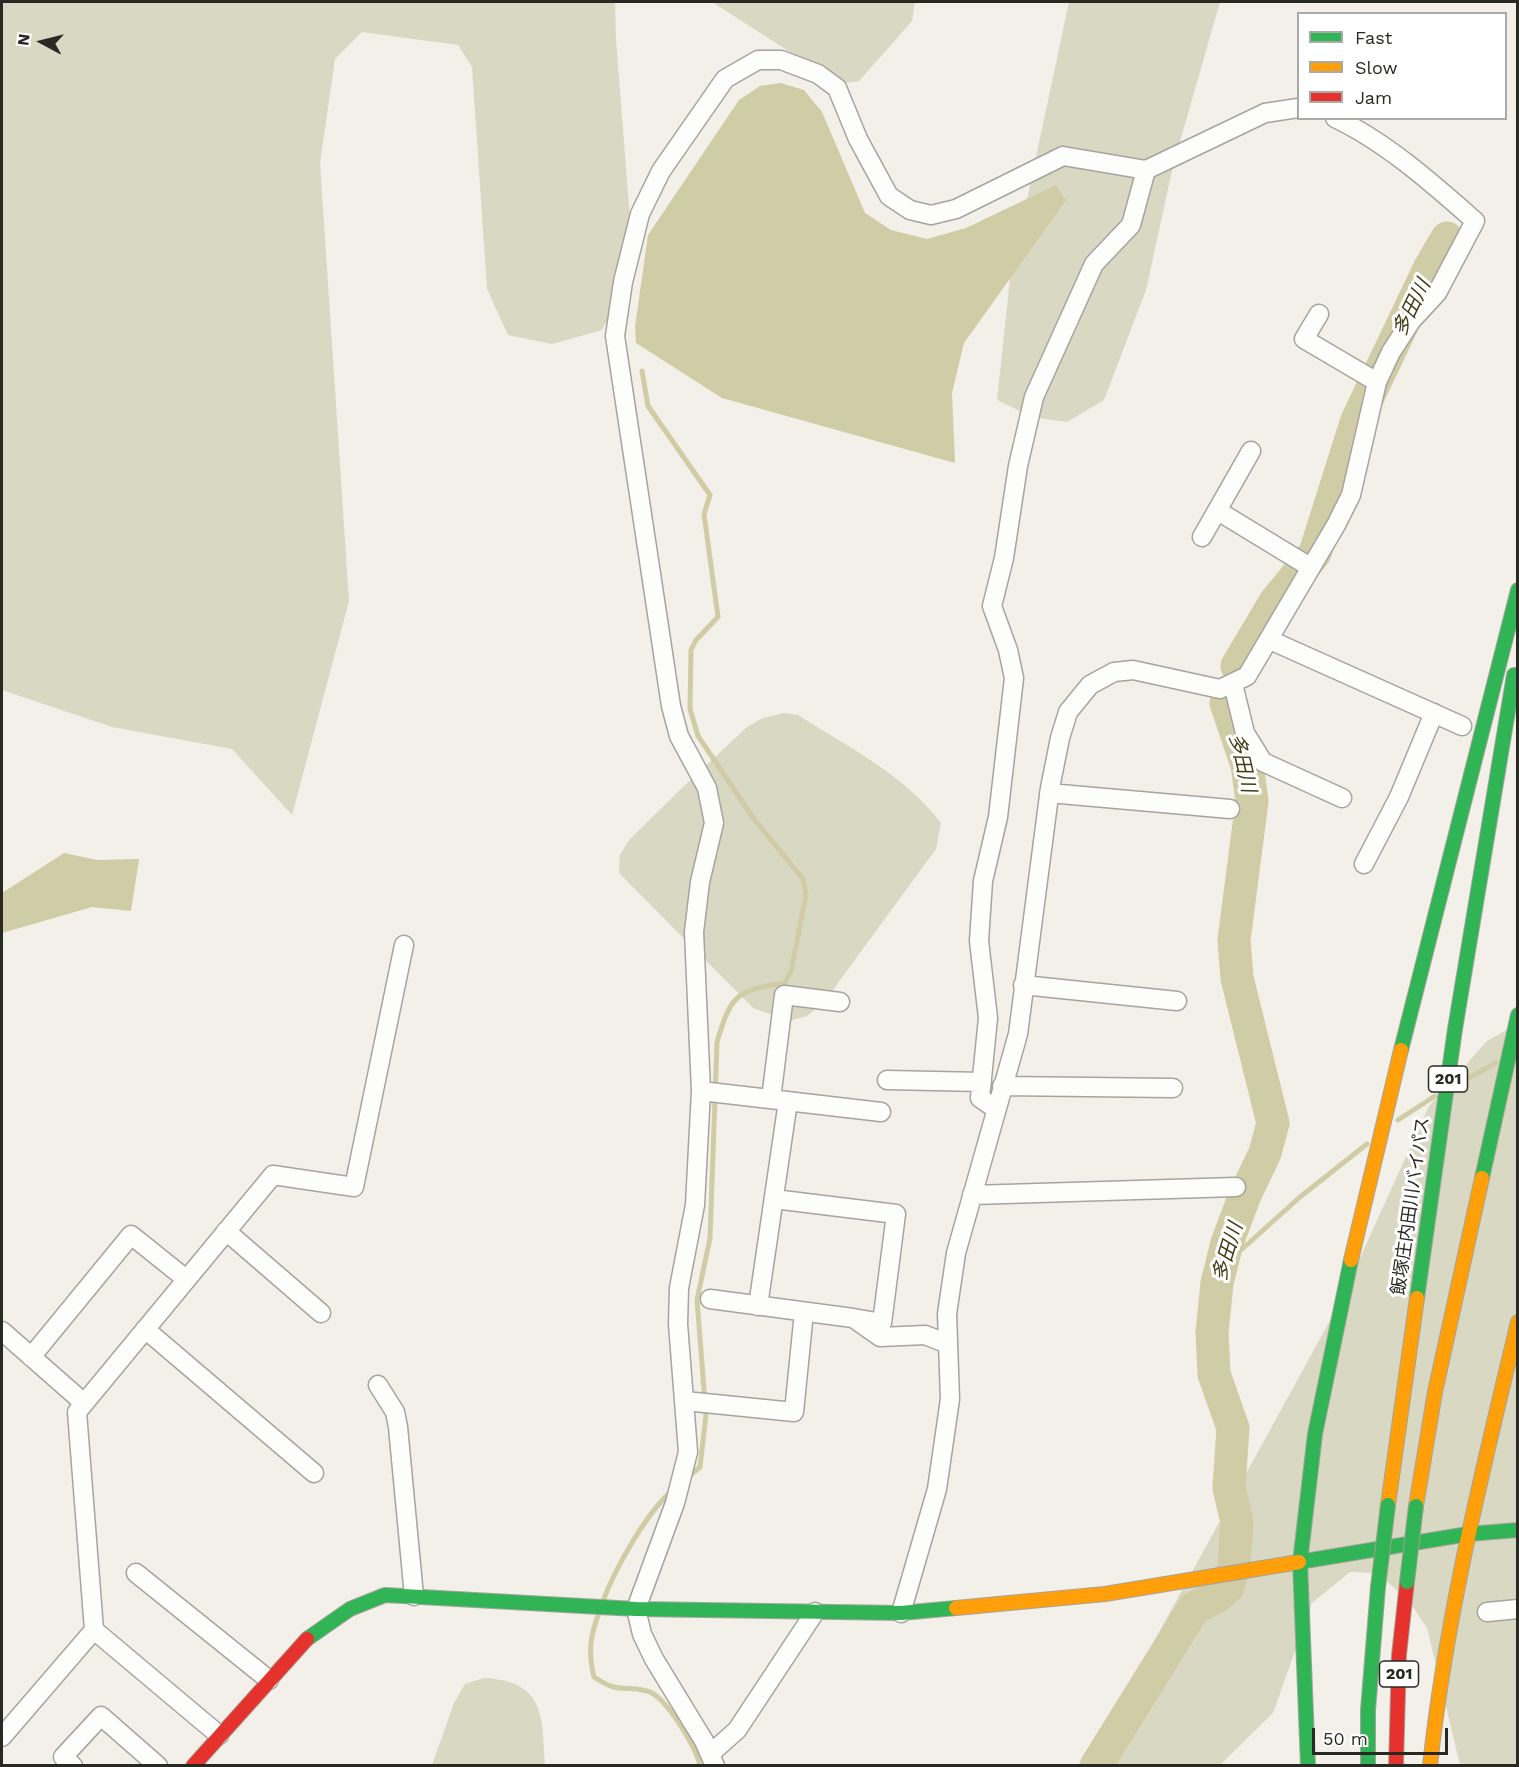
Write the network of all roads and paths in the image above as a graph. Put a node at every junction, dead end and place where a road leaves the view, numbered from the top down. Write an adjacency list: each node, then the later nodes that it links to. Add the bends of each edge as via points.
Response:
1 (1297, 108): 3 (street, via 1265,113)
2 (1339, 120): 5 (street, via 1445,195 1475,221 1437,293 1411,321)
3 (1146, 170): 26 (street, via 1131,225 1094,264 1034,397 992,606 1014,678 998,817 983,881 979,941 988,1018); 29 (street, via 1063,156 956,209 931,215 909,210 888,196 837,88 818,74 781,60 758,60 725,79 661,171 644,206 623,282 615,336 671,706 679,736 707,788 714,823 700,882 694,932)
4 (1319, 314): 5 (street, via 1304,339)
5 (1377, 382): 9 (street, via 1351,495)
6 (1251, 451): 7 (street)
7 (1218, 511): 8 (street); 9 (street)
8 (1202, 537)
9 (1310, 567): 11 (street)
10 (1518, 590): 54 (main road, via 1449,854 1340,1304 1315,1434)
11 (1270, 640): 13 (street, via 1247,676); 14 (street)
12 (1518, 655): 71 (main road, 飯塚庄内田川バイパス / 201, bridge, via 1454,1041 1388,1505 1368,1710)
13 (1233, 684): 16 (street, via 1220,689 1203,687 1133,670 1114,672 1090,686 1068,712); 17 (street, via 1245,733 1263,762)
14 (1434, 713): 15 (street); 19 (street, via 1399,797)
15 (1462, 726)
16 (1049, 793): 18 (street); 21 (street)
17 (1342, 798)
18 (1230, 809)
19 (1364, 864)
20 (404, 945): 36 (street, via 354,1187 273,1175)
21 (1023, 984): 22 (street); 27 (street, via 1018,1034)
22 (1177, 1001)
23 (840, 1002): 30 (street, via 784,995)
24 (1518, 1015): 72 (main road, 201, bridge, via 1435,1392 1416,1506 1399,1655)
25 (887, 1080): 26 (street)
26 (982, 1082): 31 (street, via 980,1098)
27 (1002, 1086): 28 (street); 31 (street)
28 (1173, 1088)
29 (700, 1091): 30 (street); 49 (street, via 695,1205 679,1287)
30 (779, 1100): 32 (street); 35 (street)
31 (996, 1109): 34 (street)
32 (881, 1113)
33 (1236, 1187): 34 (street)
34 (972, 1195): 46 (street, via 956,1253 947,1314)
35 (774, 1199): 39 (street); 42 (street, via 896,1214 882,1323)
36 (226, 1231): 37 (street); 41 (street)
37 (186, 1280): 44 (street); 47 (street, via 131,1235)
38 (711, 1299): 39 (street)
39 (758, 1306): 40 (street)
40 (804, 1312): 42 (street); 49 (street, via 794,1412)
41 (321, 1313)
42 (853, 1318): 46 (street, via 880,1337 925,1335)
43 (1518, 1322): 53 (main road)
44 (145, 1329): 50 (street); 51 (street)
45 (2, 1331): 47 (street)
46 (948, 1344): 61 (street, via 950,1399 937,1489)
47 (31, 1357): 50 (street)
48 (378, 1385): 56 (street, via 395,1412 398,1427)
49 (685, 1401): 57 (street, via 688,1452 675,1503)
50 (84, 1403): 62 (street, via 77,1412)
51 (314, 1473)
52 (1518, 1530): 53 (main road)
53 (1468, 1534): 54 (main road); 73 (main road, via 1433,1725)
54 (1300, 1562): 61 (main road, via 1105,1594); 70 (main road)
55 (136, 1573): 63 (street)
56 (414, 1596): 57 (main road); 63 (main road, via 386,1595 350,1609 306,1640)
57 (636, 1609): 60 (main road); 66 (street, via 654,1659)
58 (1518, 1609): 59 (street)
59 (1487, 1611)
60 (815, 1612): 61 (main road); 66 (street, via 737,1730)
61 (901, 1613)
62 (94, 1630): 64 (street); 65 (street)
63 (269, 1680): 64 (main road)
64 (219, 1735): 69 (main road)
65 (2, 1737)
66 (712, 1760)
67 (73, 1766): 68 (street, via 63,1756 101,1716)
68 (158, 1766)
69 (192, 1766)
70 (1308, 1766)
71 (1368, 1766)
72 (1396, 1766)
73 (1430, 1766)

